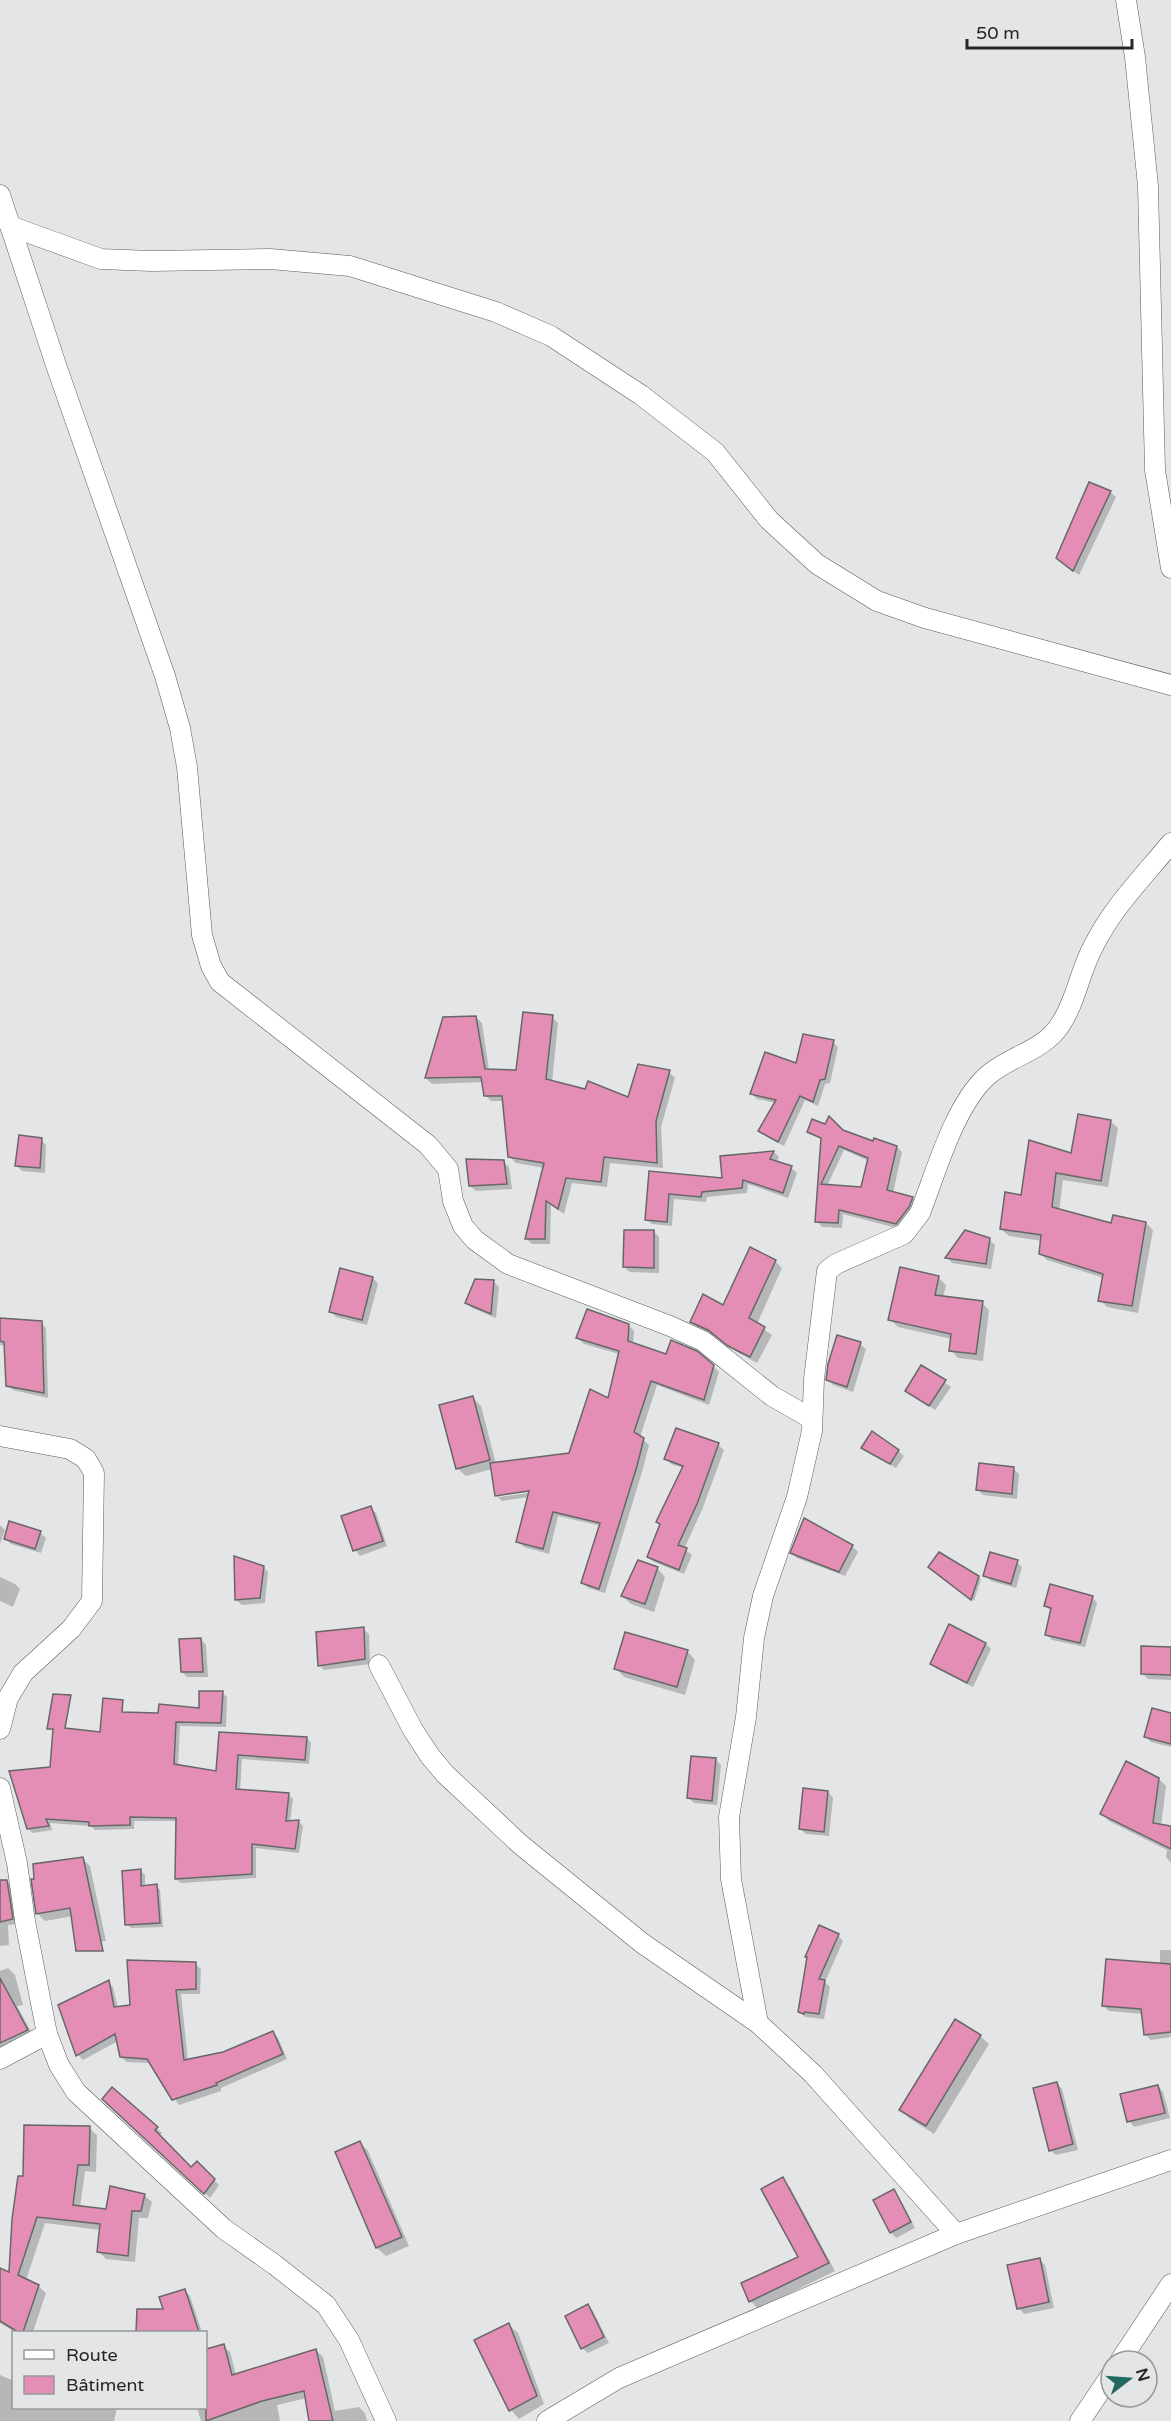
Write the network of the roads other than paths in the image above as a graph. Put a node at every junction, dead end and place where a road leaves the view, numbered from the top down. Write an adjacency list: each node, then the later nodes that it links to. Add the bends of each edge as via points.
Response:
1 (1126, 0): 4 (street, via 1148,186 1155,470)
2 (0, 195): 3 (street)
3 (10, 226): 5 (street, via 101,259 270,259 350,266 496,312 551,336 641,395 714,452 769,520 817,564 878,601 925,618); 7 (street, via 177,717 187,767 202,935 220,982 440,1156 448,1169 453,1200 475,1240 508,1264 703,1341 772,1396)
4 (1171, 568)
5 (1171, 685)
6 (1171, 843): 7 (street, via 1107,920 1060,1025 1050,1036 985,1077 972,1094 953,1127 912,1226 827,1271)
7 (812, 1419): 12 (street, via 797,1497 763,1596 754,1638 746,1717 729,1817 731,1879)
8 (0, 1437): 10 (street, via 70,1449 86,1460 94,1473 92,1601 71,1629 23,1673 8,1698)
9 (379, 1665): 12 (street, via 413,1730 445,1774 521,1845 642,1943)
10 (0, 1729)
11 (0, 1788): 13 (street)
12 (758, 2023): 16 (street, via 813,2074)
13 (47, 2034): 14 (street); 20 (street, via 59,2065 76,2092 224,2229 326,2305 349,2340)
14 (0, 2060)
15 (1171, 2160): 16 (street)
16 (956, 2234): 21 (street, via 619,2378)
17 (1171, 2284): 18 (street)
18 (1128, 2349)
19 (1099, 2393): 22 (street)
20 (386, 2421)
21 (547, 2421)
22 (1080, 2421)

